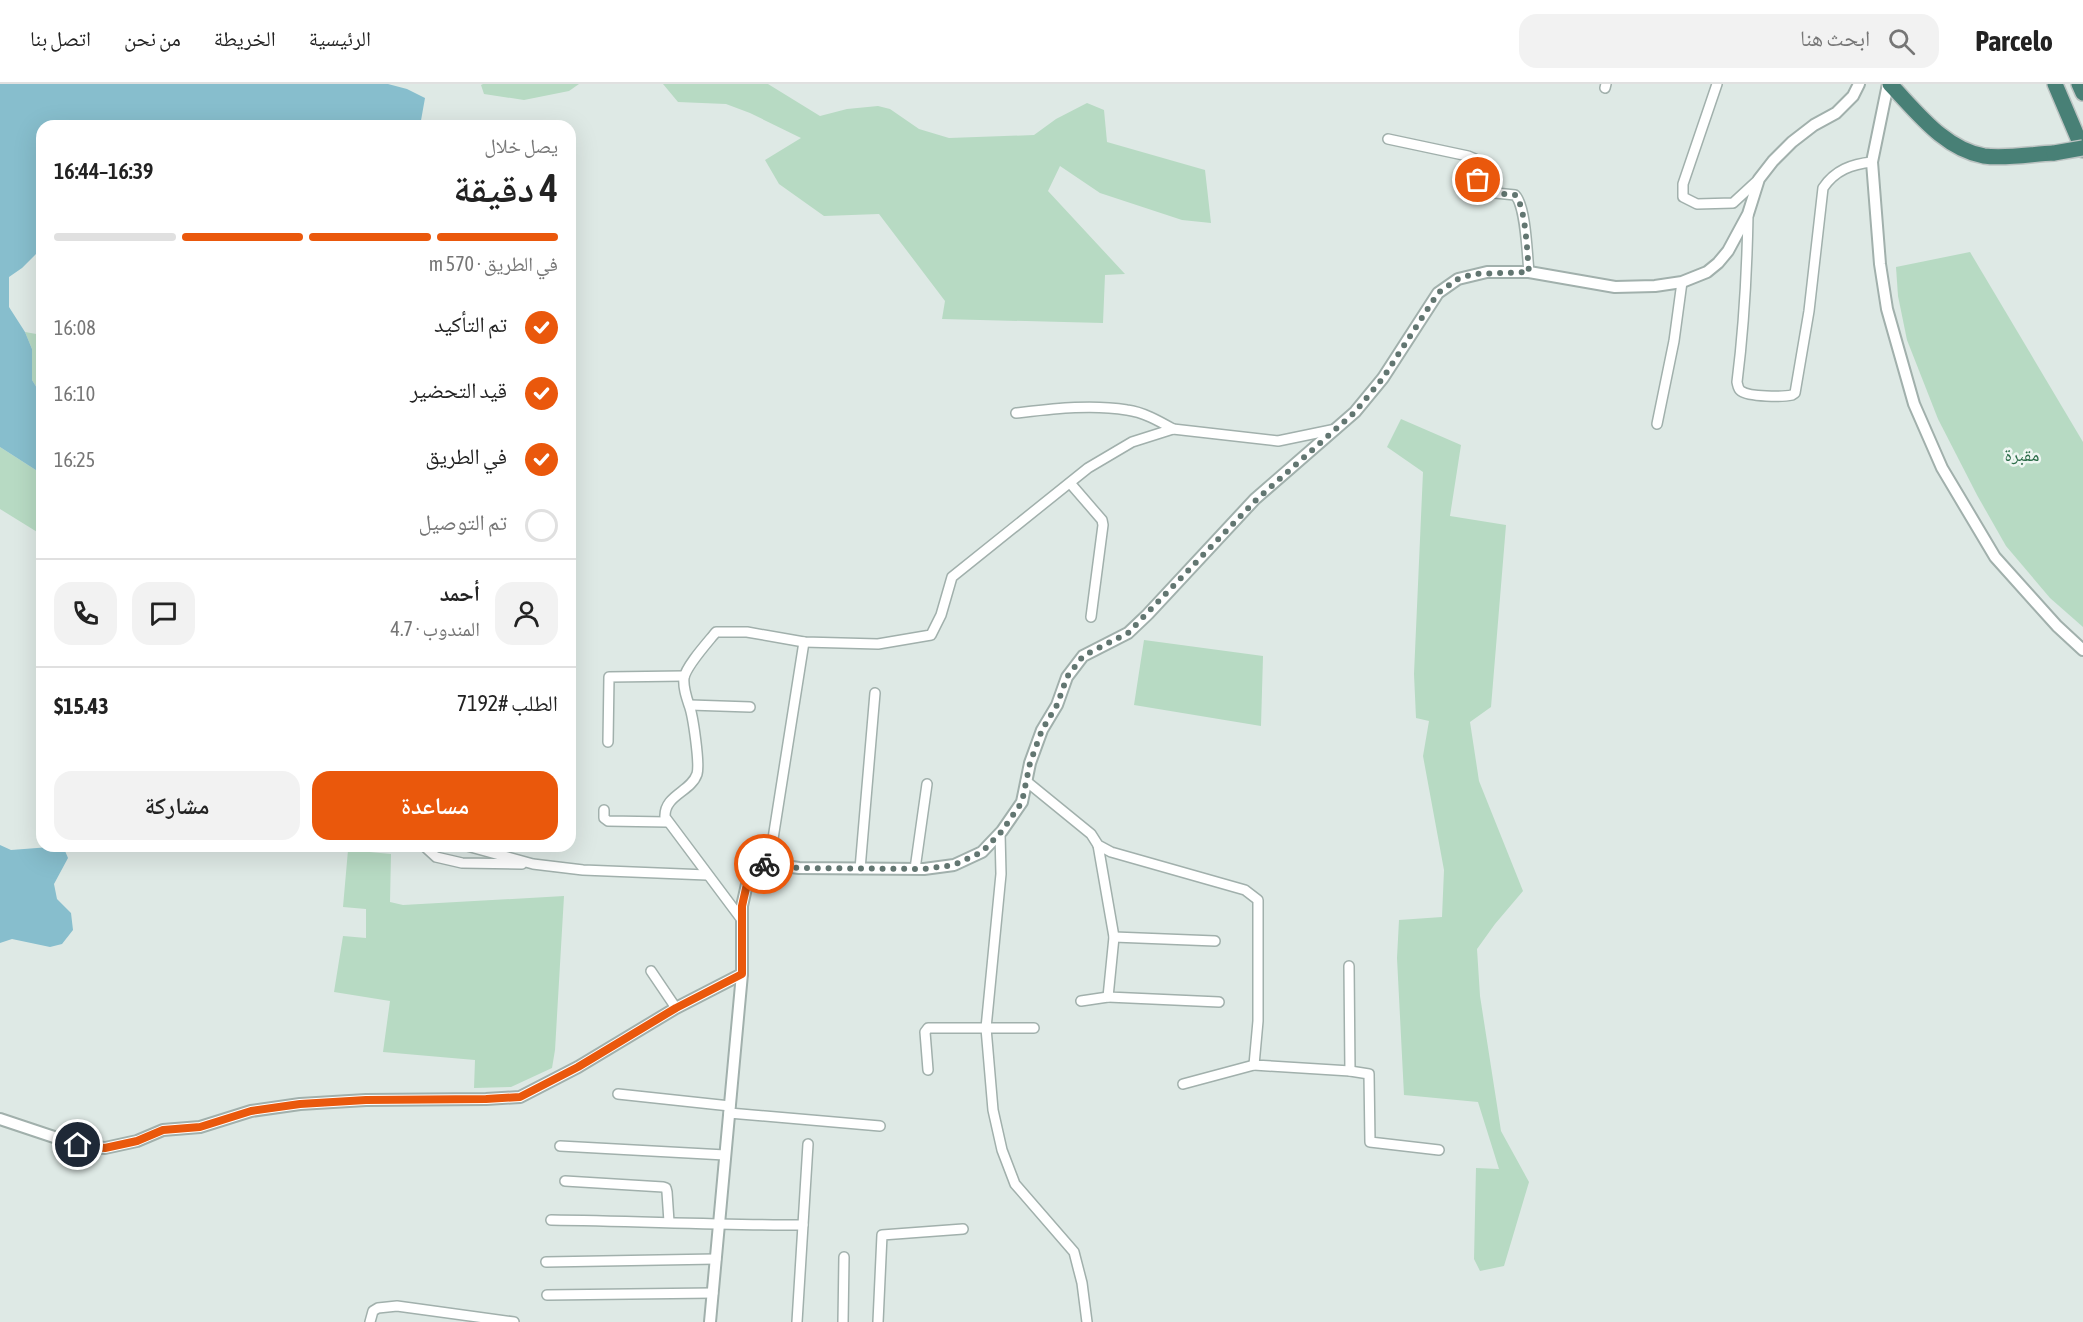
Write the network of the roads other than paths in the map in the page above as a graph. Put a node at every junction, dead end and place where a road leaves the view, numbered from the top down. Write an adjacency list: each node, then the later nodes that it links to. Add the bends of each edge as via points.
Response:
1 (1717, 84): 10 (street, via 1683,184 1683,197 1697,204 1733,203)
2 (1859, 84): 10 (street, via 1836,113 1792,142)
3 (1889, 84): 8 (highway, bridge, via 1935,130 1959,147 1984,156); 9 (street)
4 (2055, 84): 8 (highway)
5 (2079, 84): 6 (highway)
6 (2083, 93)
7 (1388, 139): 12 (street, via 1468,156 1474,159 1478,180 1486,192 1515,195)
8 (2083, 149)
9 (1872, 162): 11 (street, via 1846,166 1823,188 1801,363 1795,393 1788,396 1754,394 1738,388); 21 (street, via 1887,309 1914,404 1942,468 1995,557)
10 (1759, 179): 11 (street)
11 (1748, 213): 13 (street, via 1718,263)
12 (1529, 272): 13 (street, via 1614,287); 16 (street, via 1473,274 1449,284 1438,293 1383,378)
13 (1682, 282): 15 (street)
14 (1016, 413): 17 (street, via 1067,408 1128,410)
15 (1657, 424)
16 (1338, 428): 17 (street, via 1278,441); 27 (street, via 1256,500 1128,633 1083,656 1067,677 1042,730)
17 (1173, 429): 18 (street, via 1132,442)
18 (1070, 483): 19 (street, via 1103,525); 20 (street, via 952,577 931,635 878,644)
19 (1091, 617)
20 (804, 642): 22 (street, via 747,632 716,632); 36 (street)
21 (2083, 650)
22 (684, 676): 24 (street); 26 (street, via 609,677)
23 (876, 693): 37 (street)
24 (690, 705): 25 (street); 30 (street, via 697,773 666,808)
25 (750, 707)
26 (608, 742)
27 (1026, 781): 31 (street, via 1022,802); 32 (street, via 1091,834)
28 (927, 784): 38 (street)
29 (604, 810): 30 (street, via 608,821)
30 (667, 822): 39 (street)
31 (1000, 833): 38 (street, via 982,852 954,865); 50 (street, via 1001,874)
32 (1098, 845): 41 (street); 52 (street, via 1245,890 1258,900)
33 (431, 852): 35 (street, via 462,863)
34 (489, 852): 35 (street)
35 (533, 864): 39 (street)
36 (769, 864): 37 (street); 40 (street, via 750,871)
37 (860, 869): 38 (street)
38 (915, 869)
39 (707, 875): 40 (street)
40 (742, 920): 45 (street)
41 (1114, 937): 42 (street); 46 (street)
42 (1215, 941)
43 (1349, 966): 54 (street)
44 (651, 971): 49 (street)
45 (742, 974): 49 (street); 57 (street)
46 (1108, 997): 47 (street); 48 (street)
47 (1082, 1001)
48 (1219, 1002)
49 (676, 1008): 58 (street, via 520,1097 300,1104 251,1111 200,1127 163,1130 105,1148 78,1145)
50 (986, 1028): 51 (street); 53 (street, via 926,1029); 81 (street, via 993,1110 1002,1150 1015,1184 1074,1252)
51 (1034, 1028)
52 (1254, 1065): 54 (street); 55 (street)
53 (928, 1070)
54 (1350, 1071): 62 (street, via 1369,1074 1370,1142)
55 (1183, 1084)
56 (618, 1094): 57 (street)
57 (729, 1109): 59 (street); 63 (street)
58 (0, 1119)
59 (880, 1126)
60 (808, 1144): 68 (street)
61 (560, 1146): 63 (street)
62 (1439, 1150)
63 (725, 1155): 67 (street)
64 (565, 1181): 66 (street, via 663,1186)
65 (551, 1220): 66 (street)
66 (669, 1221): 67 (street)
67 (719, 1225): 68 (street); 71 (street)
68 (803, 1225): 78 (street)
69 (963, 1229): 80 (street, via 882,1234)
70 (844, 1257): 79 (street)
71 (716, 1259): 72 (street); 73 (street)
72 (546, 1262)
73 (713, 1293): 74 (street); 77 (street)
74 (547, 1295)
75 (370, 1322): 76 (street, via 378,1308 397,1306)
76 (514, 1322)
77 (710, 1322)
78 (796, 1322)
79 (843, 1322)
80 (878, 1322)
81 (1087, 1322)

